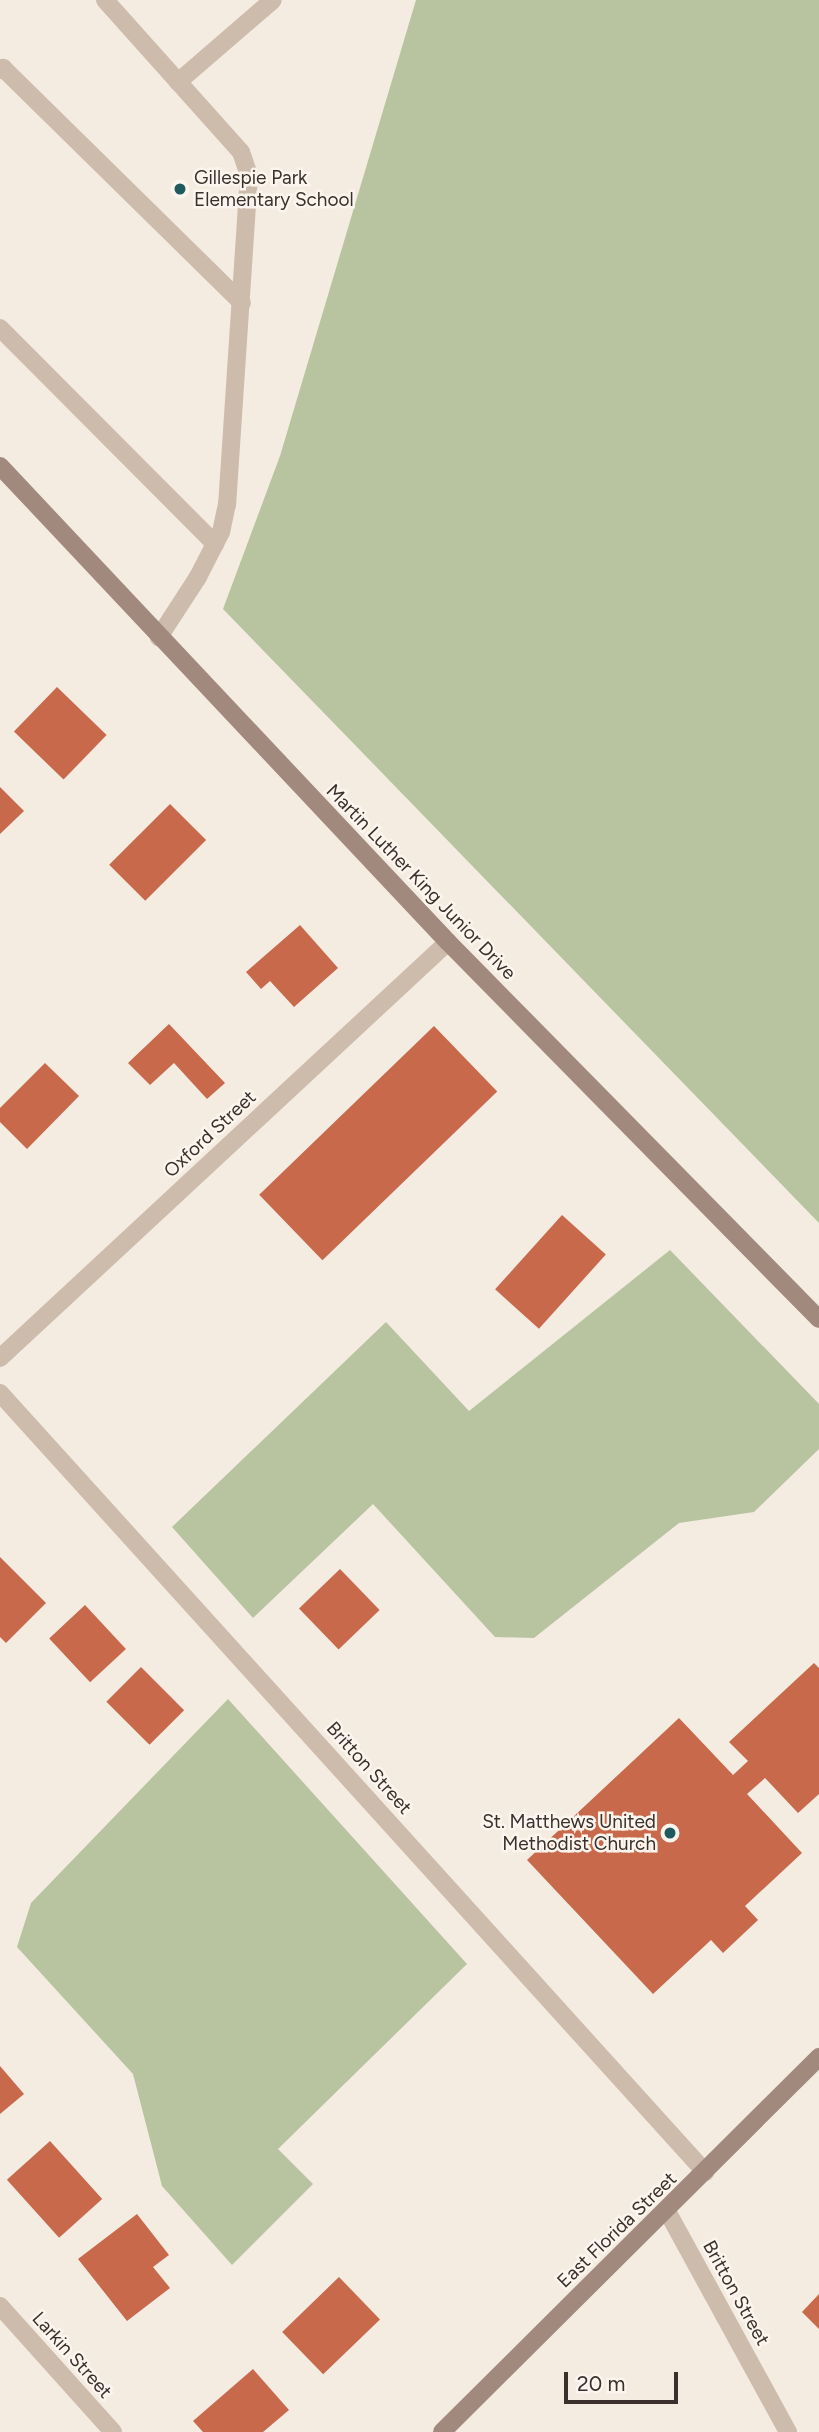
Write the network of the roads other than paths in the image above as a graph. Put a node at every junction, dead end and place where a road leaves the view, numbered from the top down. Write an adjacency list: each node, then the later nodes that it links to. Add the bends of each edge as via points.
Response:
1 (105, 0): 4 (street)
2 (274, 0): 4 (street)
3 (1, 69): 5 (street)
4 (178, 82): 5 (street, via 241,152 249,175)
5 (242, 303): 8 (street, via 227,504)
6 (0, 328): 8 (street)
7 (0, 466): 9 (main road, Martin Luther King Junior Drive)
8 (215, 544): 9 (street)
9 (159, 637): 10 (main road, Martin Luther King Junior Drive)
10 (448, 942): 11 (main road, Martin Luther King Junior Drive); 12 (street, Oxford Street)
11 (819, 1319)
12 (0, 1357)
13 (0, 1394): 15 (street, Britton Street)
14 (819, 2057): 15 (main road, East Florida Street)
15 (705, 2172): 16 (main road, East Florida Street)
16 (667, 2211): 19 (main road, East Florida Street); 20 (street, Britton Street)
17 (0, 2306): 18 (street, Larkin Street)
18 (113, 2432)
19 (442, 2432)
20 (788, 2432)

